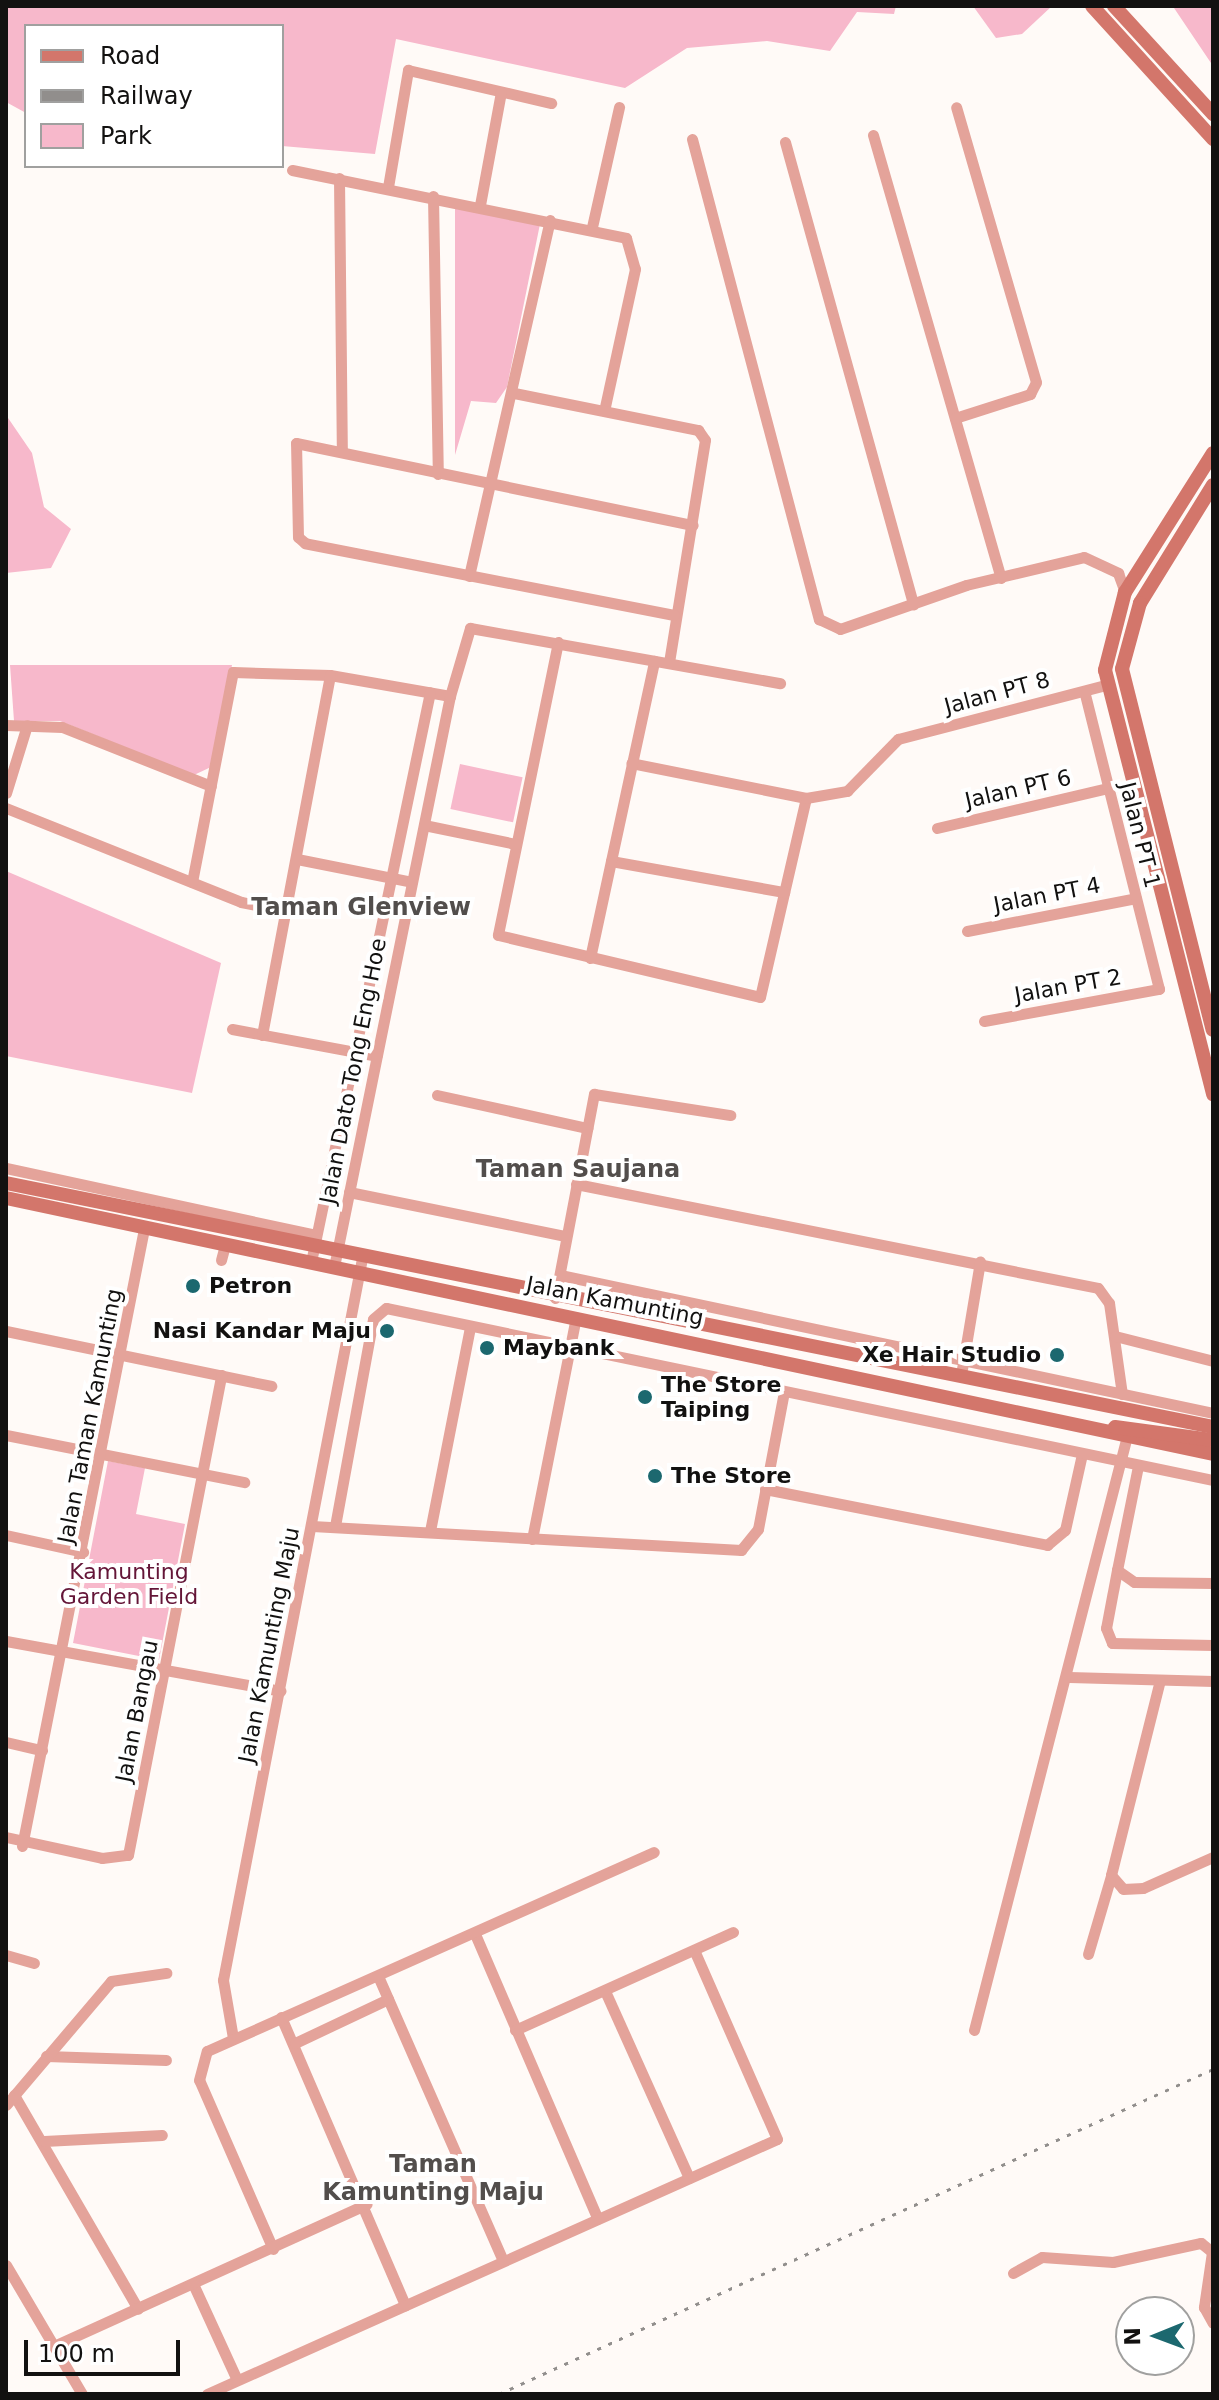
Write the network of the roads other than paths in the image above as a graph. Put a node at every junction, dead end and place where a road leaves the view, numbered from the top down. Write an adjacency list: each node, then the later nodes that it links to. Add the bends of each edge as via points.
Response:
1 (1092, 6): 10 (main road)
2 (1114, 6): 7 (main road)
3 (501, 92): 4 (street); 14 (street, via 408,70); 16 (street)
4 (551, 103)
5 (619, 107): 18 (street)
6 (956, 107): 21 (street, via 1036,382 1030,394)
7 (1213, 114)
8 (873, 135): 21 (street)
9 (692, 139): 33 (street, via 819,619 840,629)
10 (1213, 139)
11 (785, 142): 33 (street)
12 (292, 170): 13 (street)
13 (339, 178): 14 (street); 22 (street)
14 (388, 187): 15 (street)
15 (433, 196): 16 (street); 24 (street)
16 (480, 205): 17 (street)
17 (550, 220): 18 (street); 19 (street)
18 (592, 227): 20 (street, via 618,232 635,257)
19 (514, 393): 20 (street); 25 (street, via 504,402)
20 (604, 411): 27 (street, via 698,430 707,454)
21 (955, 418): 31 (street)
22 (342, 452): 24 (street); 30 (street, via 296,443 298,537)
23 (1213, 453): 29 (main road)
24 (438, 474): 25 (street)
25 (486, 484): 27 (street); 30 (street)
26 (1213, 485): 38 (main road, via 1140,603)
27 (693, 525): 34 (street)
28 (1118, 573): 29 (street); 31 (street, via 1084,557); 32 (street)
29 (1135, 575): 32 (main road)
30 (469, 576): 34 (street)
31 (1001, 578): 33 (street)
32 (1125, 592): 40 (main road)
33 (913, 605)
34 (674, 615): 37 (street)
35 (558, 642): 36 (street); 44 (street, Jalan Dato Tong Eng Hoe, via 470,628); 55 (street)
36 (654, 661): 37 (street); 47 (street)
37 (669, 662): 41 (street)
38 (1122, 669): 40 (main road); 69 (main road)
39 (330, 675): 43 (street); 48 (street, via 233,672); 56 (street)
40 (1106, 678): 42 (street, Jalan PT 8); 73 (main road)
41 (780, 683)
42 (1084, 691): 49 (street, Jalan PT 1); 51 (street, Jalan PT 8, via 898,739 847,791)
43 (430, 692): 44 (street); 58 (street)
44 (450, 696): 53 (street, Jalan Dato Tong Eng Hoe)
45 (6, 725): 46 (street)
46 (27, 725): 48 (street, via 62,727); 50 (street)
47 (631, 763): 51 (street); 57 (street)
48 (211, 786): 59 (street)
49 (1108, 788): 54 (street, Jalan PT 6); 62 (street, Jalan PT 1)
50 (6, 793)
51 (806, 798): 61 (street)
52 (6, 808): 59 (street)
53 (424, 825): 55 (street); 60 (street, Jalan Dato Tong Eng Hoe)
54 (937, 828)
55 (516, 844): 65 (street, via 498,935)
56 (297, 859): 58 (street); 63 (street)
57 (611, 861): 61 (street); 65 (street)
58 (391, 877): 60 (street); 71 (street)
59 (192, 882): 63 (street)
60 (412, 882): 72 (street, Jalan Dato Tong Eng Hoe)
61 (784, 892): 65 (street, via 760,997)
62 (1136, 898): 64 (street, Jalan PT 4); 66 (street, Jalan PT 1)
63 (285, 911): 70 (street)
64 (967, 931)
65 (590, 958)
66 (1159, 989): 67 (street, Jalan PT 2)
67 (984, 1021)
68 (232, 1029): 70 (street)
69 (1213, 1030)
70 (262, 1035): 71 (street)
71 (355, 1052): 72 (street); 85 (street)
72 (377, 1056): 80 (street, Jalan Dato Tong Eng Hoe)
73 (1213, 1094)
74 (437, 1095): 76 (street)
75 (730, 1115): 76 (street, via 594,1094)
76 (587, 1128): 79 (street)
77 (6, 1168): 85 (street)
78 (6, 1183): 85 (main road, Jalan Kamunting)
79 (576, 1184): 83 (street); 88 (street)
80 (349, 1192): 83 (street); 87 (street, Jalan Dato Tong Eng Hoe)
81 (6, 1198): 82 (main road, Jalan Kamunting)
82 (144, 1229): 84 (main road, Jalan Kamunting); 97 (street, Jalan Taman Kamunting)
83 (566, 1236): 90 (street)
84 (225, 1245): 85 (main road, Jalan Kamunting); 86 (street)
85 (313, 1249): 87 (main road, Jalan Kamunting)
86 (221, 1260)
87 (336, 1260): 89 (main road, Jalan Kamunting)
88 (980, 1262): 95 (street, via 1098,1288); 99 (street)
89 (360, 1265): 91 (main road, Jalan Kamunting); 92 (main road, Jalan Kamunting); 120 (street, Jalan Kamunting Maju)
90 (560, 1275): 91 (street); 99 (street)
91 (555, 1298): 101 (main road, Jalan Kamunting)
92 (576, 1317): 96 (street); 107 (main road, Jalan Kamunting)
93 (470, 1327): 96 (street); 121 (street, via 386,1308 373,1319); 122 (street)
94 (6, 1331): 97 (street)
95 (1115, 1336): 98 (street); 104 (street)
96 (569, 1348): 103 (street); 124 (street)
97 (121, 1355): 100 (street); 111 (street, Jalan Taman Kamunting)
98 (1213, 1361)
99 (964, 1362): 101 (street); 104 (street)
100 (221, 1375): 102 (street); 116 (street, Jalan Bangau)
101 (960, 1382): 106 (main road, Jalan Kamunting)
102 (271, 1386)
103 (784, 1392): 112 (street); 119 (street)
104 (1122, 1394): 105 (street)
105 (1213, 1413)
106 (1213, 1427)
107 (1102, 1429): 109 (main road, Jalan Kamunting); 110 (main road)
108 (6, 1435): 111 (street)
109 (1127, 1436): 113 (main road, Jalan Kamunting); 114 (street)
110 (1213, 1440)
111 (101, 1452): 116 (street); 125 (street, Jalan Taman Kamunting)
112 (1082, 1454): 114 (street); 119 (street, via 1065,1530 1047,1545)
113 (1213, 1454)
114 (1121, 1463): 115 (street); 127 (street)
115 (1138, 1466): 117 (street); 126 (street)
116 (203, 1473): 118 (street); 133 (street, Jalan Bangau)
117 (1213, 1480)
118 (244, 1482)
119 (765, 1489): 124 (street, via 758,1529 741,1550)
120 (312, 1526): 121 (street); 137 (street, Jalan Kamunting Maju)
121 (335, 1526): 122 (street)
122 (430, 1531): 124 (street)
123 (6, 1535): 125 (street)
124 (532, 1539)
125 (83, 1552): 132 (street, Jalan Taman Kamunting)
126 (1117, 1570): 128 (street, via 1134,1582); 129 (street)
127 (1093, 1580): 129 (street); 134 (street)
128 (1213, 1583)
129 (1113, 1590): 131 (street, via 1106,1628 1112,1643)
130 (6, 1641): 132 (street)
131 (1213, 1645)
132 (62, 1651): 133 (street); 139 (street, Jalan Taman Kamunting)
133 (167, 1668): 137 (street); 141 (street, Jalan Bangau, via 128,1855 119,1860)
134 (1069, 1677): 135 (street); 157 (street)
135 (1160, 1680): 136 (street); 144 (street)
136 (1213, 1681)
137 (280, 1691): 158 (street, Jalan Kamunting Maju, via 223,1980)
138 (6, 1742): 139 (street)
139 (42, 1750): 141 (street, Jalan Taman Kamunting)
140 (6, 1837): 141 (street)
141 (23, 1843)
142 (654, 1852): 146 (street)
143 (1213, 1857): 144 (street, via 1143,1888 1123,1889)
144 (1111, 1875): 148 (street)
145 (733, 1932): 147 (street)
146 (475, 1934): 152 (street); 156 (street)
147 (694, 1950): 153 (street); 165 (street, via 777,2139)
148 (1088, 1954)
149 (6, 1955): 150 (street)
150 (34, 1963)
151 (166, 1973): 160 (street, via 111,1981)
152 (378, 1976): 154 (street); 155 (street)
153 (605, 1991): 156 (street); 165 (street)
154 (388, 1999): 159 (street); 169 (street)
155 (281, 2017): 158 (street); 159 (street)
156 (515, 2030): 167 (street)
157 (974, 2030)
158 (233, 2038): 168 (street, via 207,2051 199,2080)
159 (295, 2043): 166 (street)
160 (46, 2056): 161 (street); 162 (street)
161 (166, 2060)
162 (10, 2100): 164 (street)
163 (162, 2135): 164 (street)
164 (44, 2141): 174 (street)
165 (689, 2178): 167 (street)
166 (367, 2204): 168 (street); 173 (street)
167 (598, 2219): 169 (street)
168 (273, 2249): 172 (street)
169 (503, 2261): 173 (street)
170 (6, 2265): 176 (street)
171 (1013, 2273): 175 (street, via 1042,2257 1113,2262 1201,2243 1212,2252 1204,2307)
172 (194, 2286): 174 (street); 177 (street)
173 (405, 2305): 177 (street)
174 (138, 2309): 176 (street)
175 (1213, 2323)
176 (56, 2345): 178 (street)
177 (237, 2380): 179 (street)
178 (82, 2394)
179 (207, 2394)

